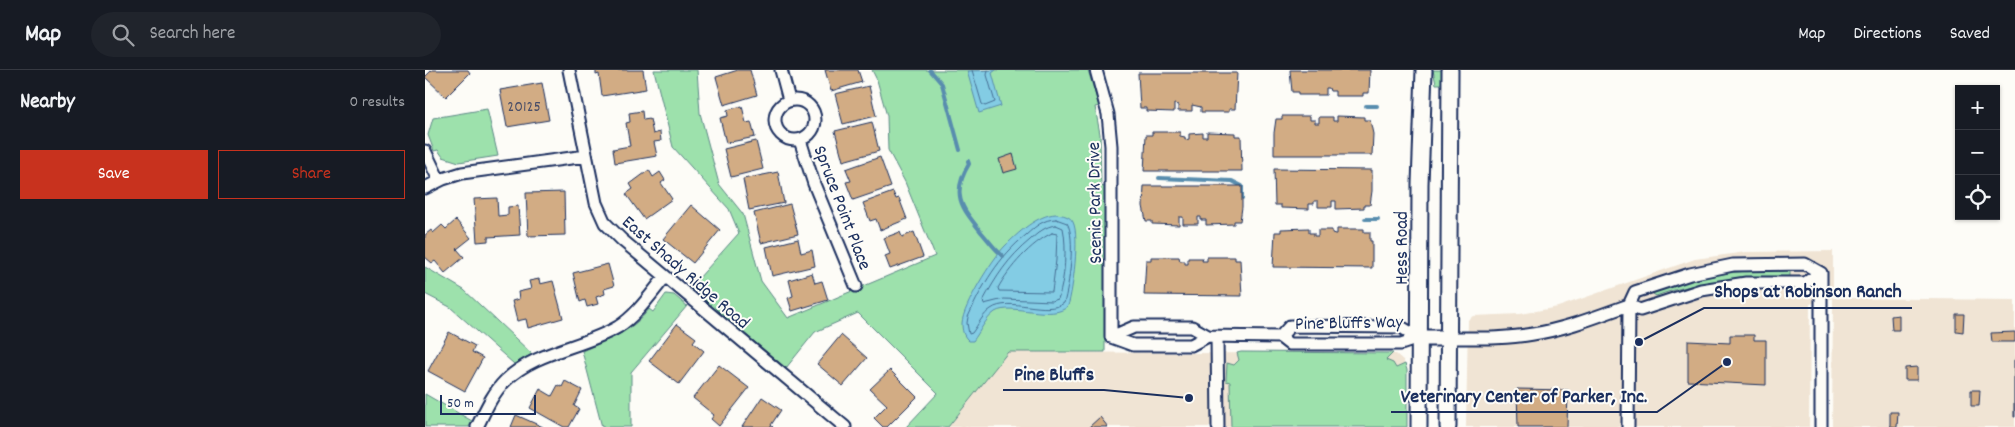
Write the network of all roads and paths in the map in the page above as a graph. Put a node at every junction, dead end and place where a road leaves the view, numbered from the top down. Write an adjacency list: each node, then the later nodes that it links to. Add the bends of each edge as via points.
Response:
1 (569, 70): 9 (street, East Shady Ridge Road)
2 (781, 70): 6 (street)
3 (1096, 70): 16 (street, Scenic Park Drive, via 1108,114 1111,146)
4 (1424, 70): 19 (main road, Hess Road)
5 (1450, 70): 20 (main road)
6 (789, 100): 7 (street, Spruce Point Place, via 777,110 775,125 785,138); 7 (street, Spruce Point Place, via 804,101 814,112 814,127)
7 (800, 140): 14 (street, Spruce Point Place, via 814,184)
8 (425, 151): 10 (street)
9 (586, 156): 10 (street, via 467,172); 13 (street, East Shady Ridge Road, via 594,199 605,223)
10 (439, 180): 11 (street)
11 (425, 188)
12 (1821, 273): 15 (street, Pine Bluffs Way, via 1805,283 1731,285 1692,293 1640,310); 15 (street, Pine Bluffs Way, via 1805,264 1720,267 1635,292); 27 (street)
13 (665, 277): 21 (street, via 637,311 617,327 536,360 516,372 497,392); 22 (street, East Shady Ridge Road)
14 (856, 286)
15 (1629, 305): 20 (street, Pine Bluffs Way, via 1534,334); 26 (street)
16 (1111, 336): 17 (street, Pine Bluffs Way, via 1135,327 1192,327); 17 (street, Pine Bluffs Way, via 1133,345 1191,345)
17 (1212, 336): 18 (street, Pine Bluffs Way); 23 (street)
18 (1280, 337): 19 (street, Pine Bluffs Way, via 1289,344 1401,344); 19 (street, Pine Bluffs Way, via 1290,326 1401,326)
19 (1419, 338): 20 (main road, Pine Bluffs Way); 24 (main road, Hess Road)
20 (1449, 338): 25 (main road)
21 (477, 427)
22 (845, 427)
23 (1218, 427)
24 (1419, 427)
25 (1448, 427)
26 (1628, 427)
27 (1821, 427)

